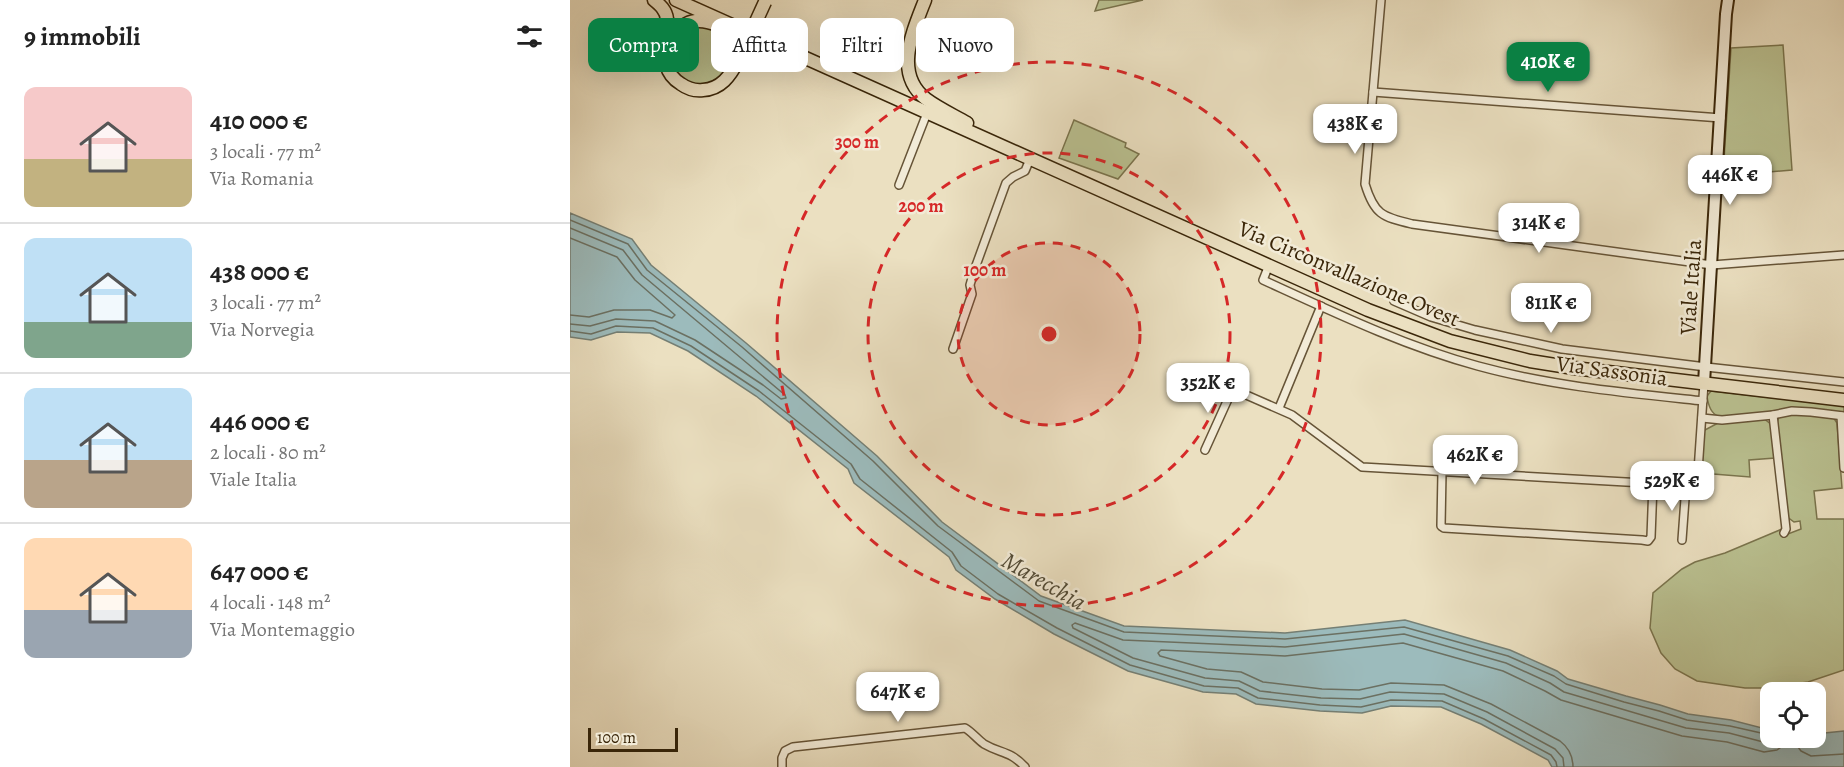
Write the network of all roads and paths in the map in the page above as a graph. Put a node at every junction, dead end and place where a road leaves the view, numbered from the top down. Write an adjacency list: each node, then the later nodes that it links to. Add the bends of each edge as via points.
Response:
1 (654, 0): 7 (main road)
2 (676, 0): 9 (main road, Via Circonvallazione Ovest)
3 (925, 0): 14 (main road, via 907,52 910,77 926,99 966,123)
4 (1381, 0): 11 (street)
5 (1726, 0): 13 (street, Viale Italia)
6 (765, 1): 10 (main road, bridge, via 738,61 721,84 710,89 686,88)
7 (667, 18)
8 (699, 22): 9 (main road, via 711,23 796,61)
9 (818, 63): 12 (main road, Via Circonvallazione Ovest)
10 (670, 72)
11 (1373, 93): 13 (street); 19 (street, via 1365,184 1376,211 1390,219)
12 (927, 113): 14 (main road, Via Circonvallazione Ovest); 16 (street)
13 (1720, 118): 19 (street, Viale Italia)
14 (977, 135): 15 (main road, Via Circonvallazione Ovest)
15 (1030, 159): 18 (main road, Via Circonvallazione Ovest); 24 (street, via 1025,171 1006,183 974,271 972,294)
16 (899, 185)
17 (1844, 255): 19 (street)
18 (1269, 265): 21 (street, Via Sassonia, via 1263,280); 22 (main road, Via Circonvallazione Ovest)
19 (1712, 265): 26 (street, Viale Italia)
20 (1394, 301): 26 (street, via 1442,320 1527,342)
21 (1321, 306): 23 (street, Via Sassonia); 34 (street)
22 (1368, 310): 23 (street); 25 (main road, Via Circonvallazione Ovest, via 1450,341)
23 (1362, 324): 28 (street, Via Sassonia, via 1419,348)
24 (953, 350)
25 (1530, 360): 28 (street); 30 (main road, Via Circonvallazione Ovest)
26 (1706, 368): 29 (street); 30 (street, Viale Italia)
27 (1187, 369): 31 (street)
28 (1527, 377): 33 (street, Via Sassonia)
29 (1844, 382)
30 (1704, 383): 32 (main road, Via Circonvallazione Ovest); 33 (street)
31 (1233, 388): 34 (street); 38 (street)
32 (1844, 400)
33 (1703, 401): 37 (street)
34 (1279, 408): 40 (street, via 1362,467)
35 (1773, 415): 36 (street, via 1792,411); 37 (street); 43 (street)
36 (1842, 416): 39 (street)
37 (1702, 418): 42 (street, via 1697,486)
38 (1205, 450)
39 (1844, 468)
40 (1442, 472): 41 (street); 41 (street, via 1444,528 1648,541)
41 (1653, 484): 42 (street)
42 (1686, 485): 44 (street)
43 (1784, 533)
44 (1682, 540)
45 (782, 767): 46 (street, via 785,751 793,747 965,728 981,742 1007,752)
46 (1025, 767)

